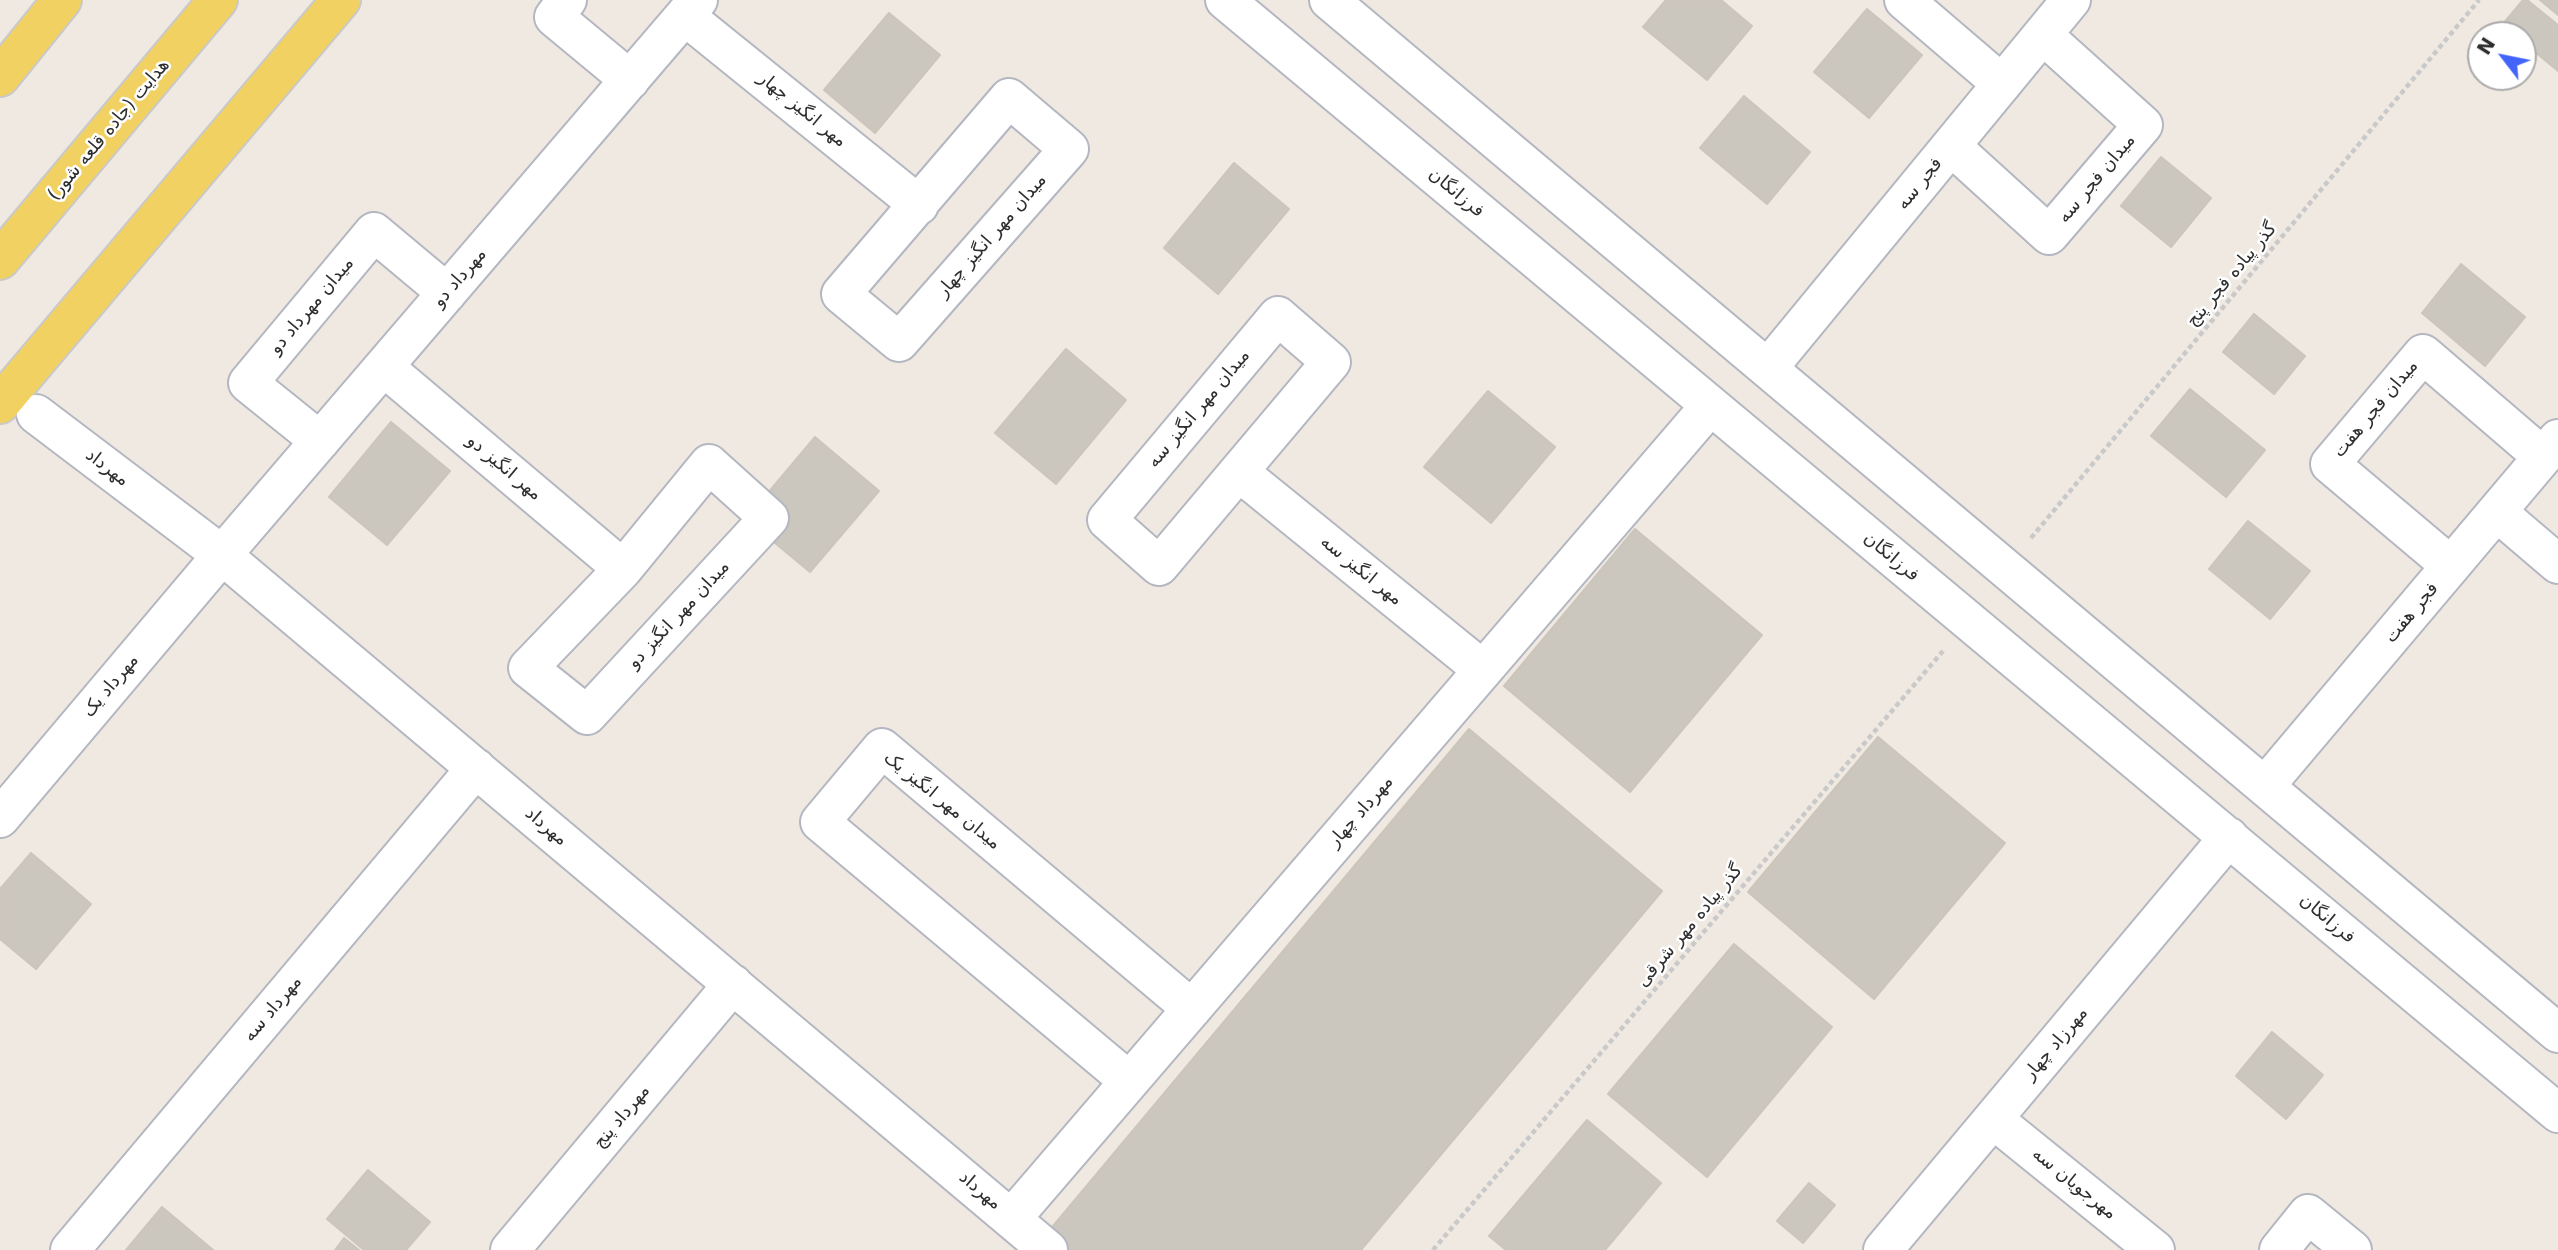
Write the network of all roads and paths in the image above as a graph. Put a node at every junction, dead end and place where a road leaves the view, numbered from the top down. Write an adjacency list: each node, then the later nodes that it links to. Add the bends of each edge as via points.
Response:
1 (62, 0): 12 (main road)
2 (218, 0): 17 (main road, هدایت (جاده قلعه شور))
3 (341, 0): 22 (main road)
4 (568, 0): 13 (street, via 554,17)
5 (1225, 0): 21 (street, فرزانگان)
6 (1329, 0): 20 (street)
7 (1904, 0): 14 (street)
8 (2071, 0): 11 (street, فجر سه)
9 (2479, 0): 30 (path, گذر پیاده فجر پنج)
10 (691, 8): 13 (street, مهرداد دو); 16 (street, مهر انگیز چهار)
11 (2043, 35): 14 (street, فجر سه); 15 (street, میدان فجر سه, via 2143,125 2049,235)
12 (0, 77)
13 (630, 80): 18 (street, مهرداد دو)
14 (2002, 83): 15 (street, فجر سه)
15 (1951, 146): 20 (street, فجر سه)
16 (919, 205): 16 (street, میدان مهر انگیز چهار, via 1010,98 1069,149 900,342 841,294)
17 (0, 260)
18 (447, 293): 19 (street, مهرداد دو); 23 (street, میدان مهرداد دو, via 374,232 248,383)
19 (384, 367): 23 (street, مهرداد دو); 31 (street, مهر انگیز دو)
20 (1768, 368): 30 (street)
21 (1710, 406): 32 (street, فرزانگان); 33 (street, مهرداد چهار)
22 (18, 409): 27 (street, مهرداد)
23 (320, 441): 27 (street, مهرداد دو)
24 (2550, 448): 26 (street, فجر هفت); 29 (street, میدان فجر هفت, via 2423,354 2330,464)
25 (1239, 472): 25 (street, میدان مهر انگیز سه, via 1331,362 1278,316 1107,520 1159,566); 33 (street, مهر انگیز سه)
26 (2497, 512): 28 (street); 29 (street, فجر هفت)
27 (222, 555): 34 (street, مهرداد); 36 (street, مهرداد یک)
28 (2558, 564)
29 (2451, 566): 35 (street, فجر هفت)
30 (2006, 568): 35 (street)
31 (624, 569): 31 (street, میدان مهر انگیز دو, via 709,464 769,518 587,715 528,668)
32 (1968, 621): 37 (street, فرزانگان); 48 (path, گذر پیاده مهر شرقی)
33 (1483, 670): 39 (street, مهرداد چهار)
34 (476, 768): 38 (street, مهرداد); 45 (street, مهرداد سه)
35 (2265, 786): 40 (street)
36 (0, 818)
37 (2229, 837): 42 (street, فرزانگان); 43 (street, مهرزاد چهار)
38 (733, 984): 44 (street, مهرداد); 46 (street, مهرداد پنج)
39 (1192, 1009): 41 (street, مهرداد چهار); 41 (street, میدان مهر انگیز یک, via 882,748 820,822)
40 (2558, 1033)
41 (1129, 1082): 44 (street, مهرداد چهار)
42 (2558, 1113)
43 (1993, 1119): 49 (street, مهرزاد چهار); 50 (street, مهرجویان سه)
44 (1012, 1218): 47 (street, مهرداد)
45 (70, 1250)
46 (510, 1250)
47 (1048, 1250)
48 (1433, 1250)
49 (1883, 1250)
50 (2155, 1250)
51 (2279, 1250): 52 (street, via 2308,1214)
52 (2352, 1250)

